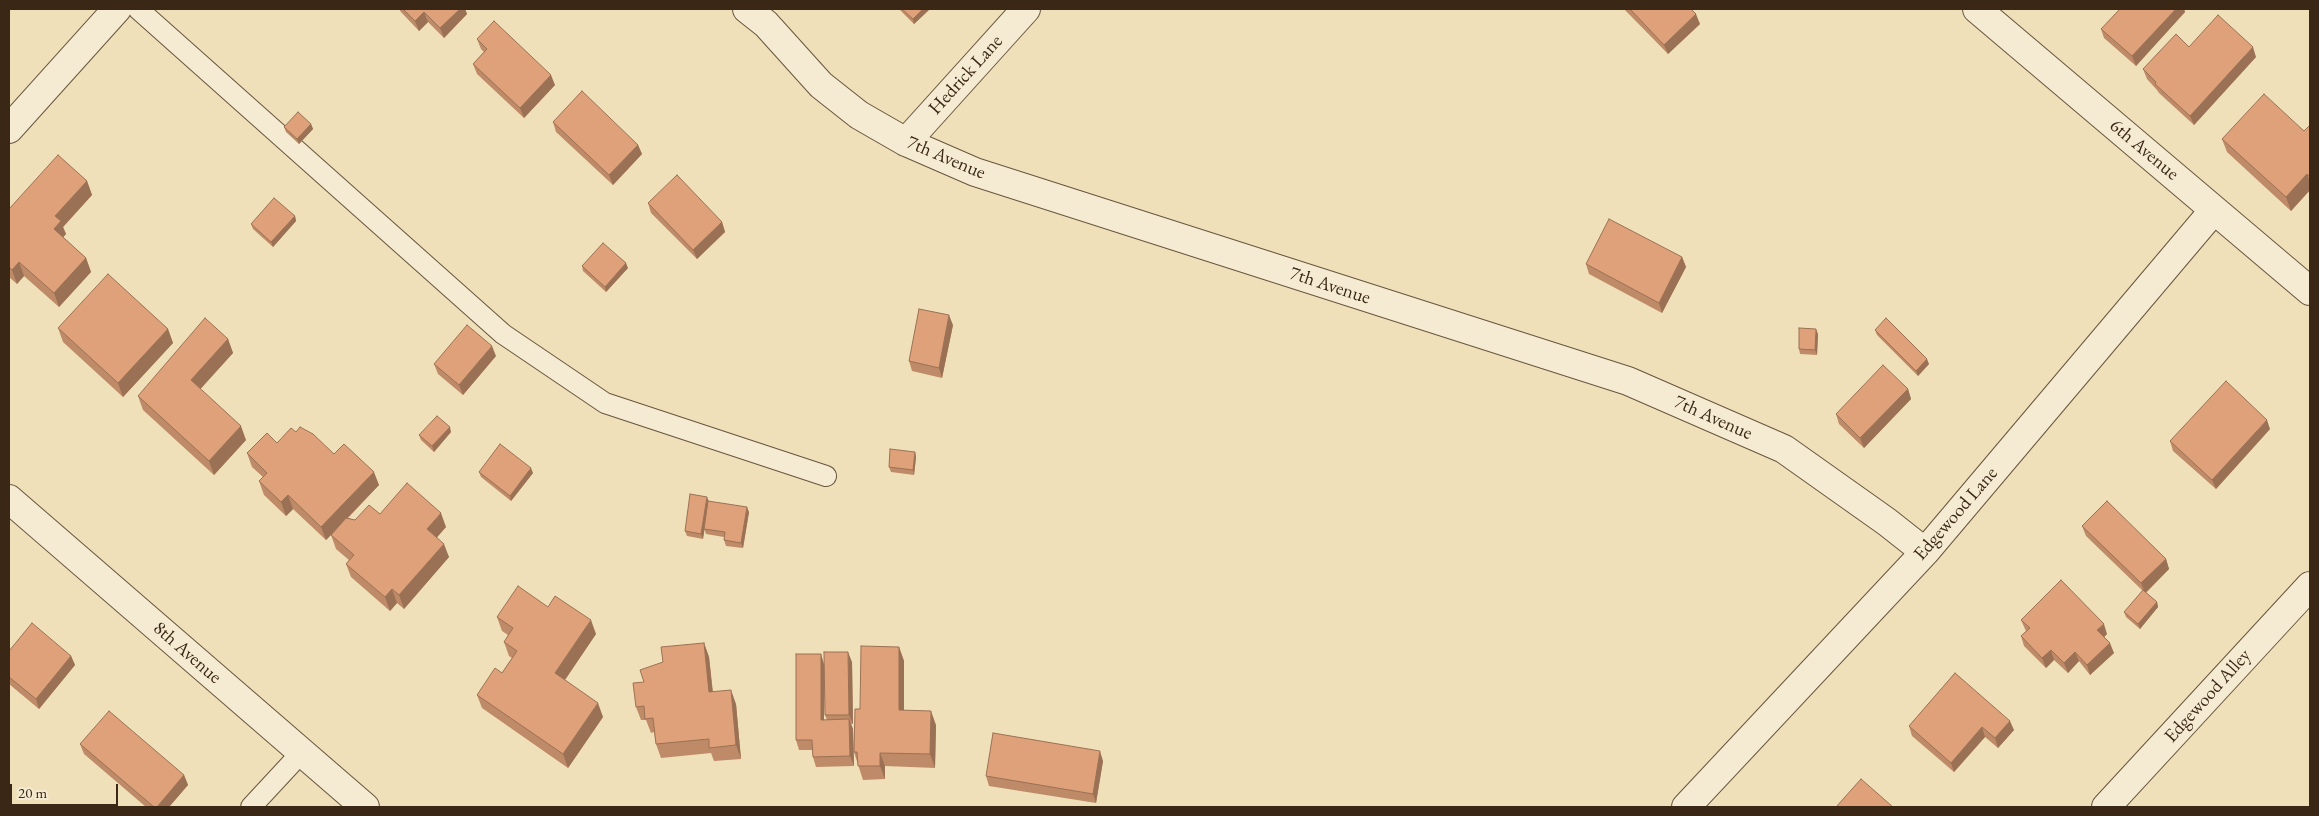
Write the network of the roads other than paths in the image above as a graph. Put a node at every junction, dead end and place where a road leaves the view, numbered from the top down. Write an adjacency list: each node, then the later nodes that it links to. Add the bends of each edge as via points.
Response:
1 (117, 9): 6 (street)
2 (138, 9): 10 (lane, via 503,334 605,403)
3 (747, 9): 7 (street, 7th Avenue, via 766,24 821,85 859,115)
4 (1026, 9): 7 (street, Hedrick Lane)
5 (1977, 9): 8 (street, 6th Avenue)
6 (9, 129)
7 (906, 142): 12 (street, 7th Avenue, via 975,172 1628,381 1784,449)
8 (2214, 210): 9 (street, 6th Avenue); 12 (street, Edgewood Lane)
9 (2310, 292)
10 (826, 476)
11 (9, 499): 14 (street, 8th Avenue)
12 (1925, 552): 17 (street, Edgewood Lane)
13 (2310, 586): 18 (street, Edgewood Alley)
14 (302, 752): 15 (lane); 16 (street, 8th Avenue)
15 (251, 807)
16 (365, 807)
17 (1686, 807)
18 (2106, 807)

